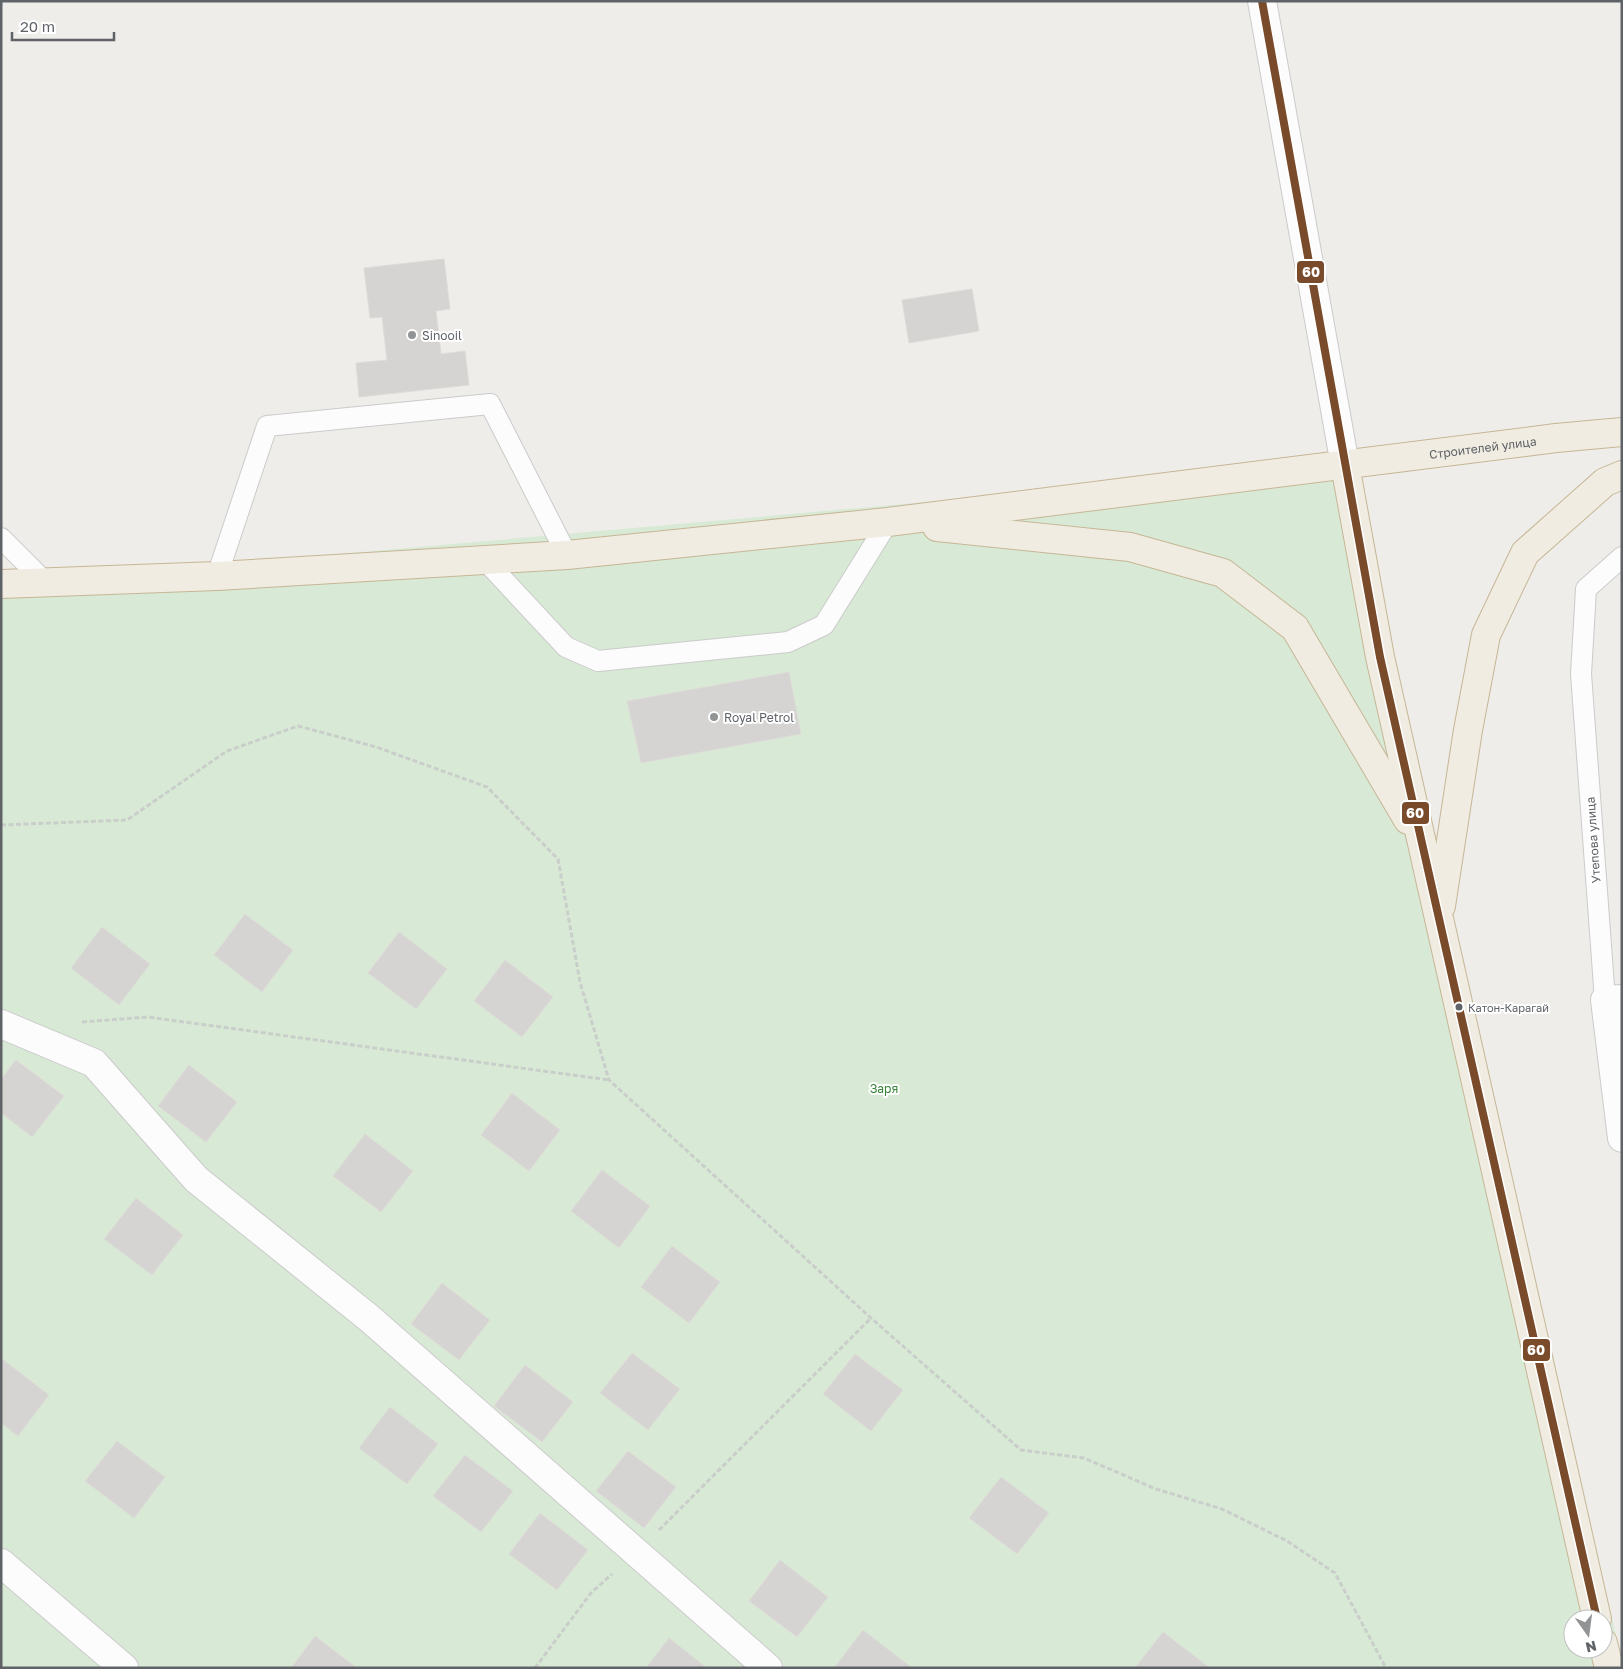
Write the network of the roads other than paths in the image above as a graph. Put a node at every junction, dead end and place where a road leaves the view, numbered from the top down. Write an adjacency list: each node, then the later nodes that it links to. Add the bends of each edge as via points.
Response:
1 (1262, 1): 3 (street)
2 (1622, 432): 3 (highway, Строителей улица)
3 (1344, 465): 5 (highway, Строителей улица); 13 (highway, via 1380,657)
4 (1622, 474): 14 (highway, via 1605,482 1525,553 1486,635)
5 (888, 522): 7 (highway); 9 (lane, via 824,626 788,642 598,661 566,647); 13 (highway, via 1130,547 1224,573 1294,628)
6 (1, 538): 11 (lane)
7 (567, 554): 9 (highway); 10 (lane, via 490,404 267,426)
8 (1622, 557): 15 (lane, Утепова улица, via 1586,589 1581,674)
9 (484, 559): 10 (highway)
10 (216, 576): 11 (highway)
11 (45, 582): 12 (highway)
12 (1, 584)
13 (1422, 843): 14 (highway)
14 (1439, 922): 19 (highway)
15 (1613, 999): 17 (street, Утепова улица)
16 (1, 1024): 21 (street, via 94,1063 196,1179 368,1318)
17 (1622, 1138)
18 (1, 1563): 20 (street)
19 (1596, 1609)
20 (124, 1668)
21 (768, 1668)

